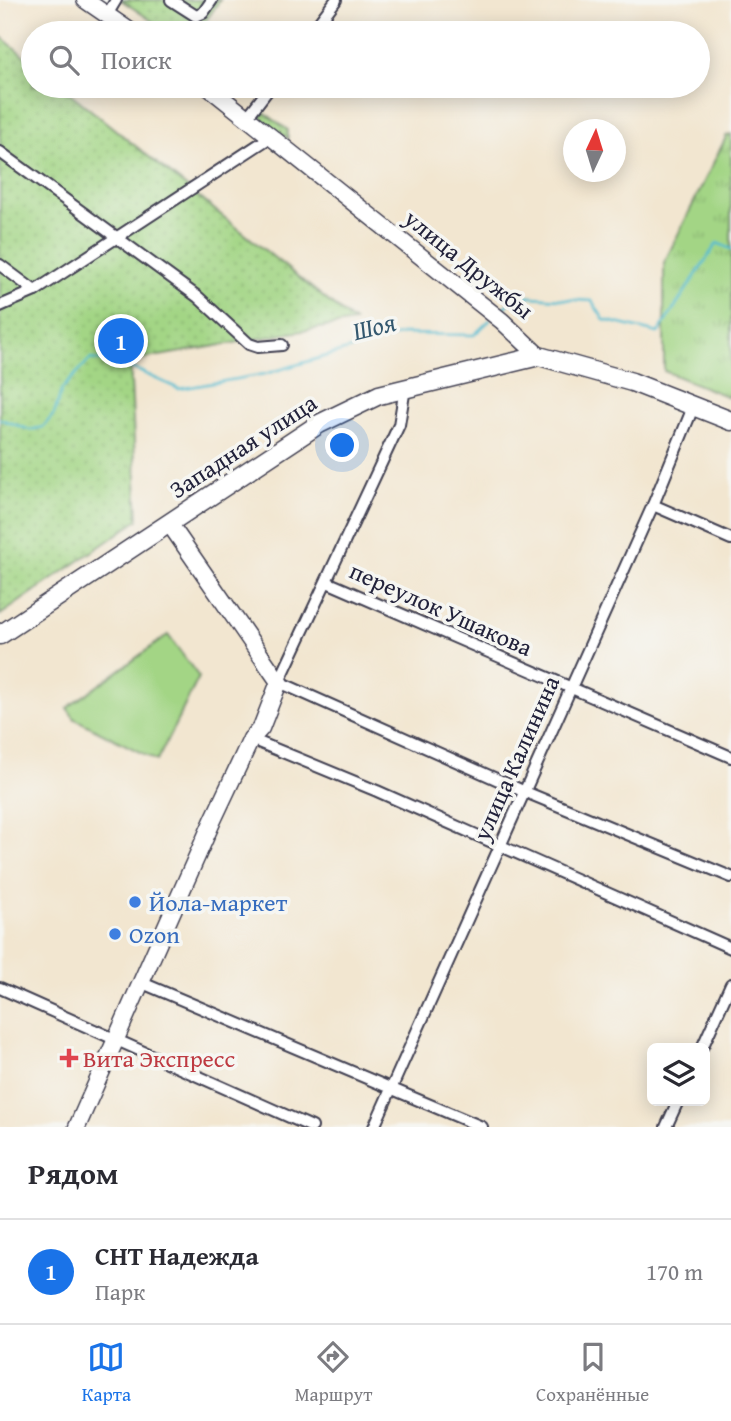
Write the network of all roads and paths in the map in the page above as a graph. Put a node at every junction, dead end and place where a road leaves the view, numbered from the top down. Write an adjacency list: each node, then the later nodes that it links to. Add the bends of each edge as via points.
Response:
1 (85, 0): 6 (street)
2 (116, 0): 6 (street)
3 (171, 0): 4 (street, via 196,16)
4 (212, 0)
5 (336, 0): 8 (street)
6 (107, 15): 7 (street)
7 (116, 21)
8 (320, 21)
9 (223, 98): 11 (street, улица Дружбы)
10 (262, 98): 11 (street)
11 (248, 116): 12 (street, улица Дружбы)
12 (272, 136): 14 (street); 19 (street, улица Дружбы)
13 (0, 152): 14 (street)
14 (119, 237): 16 (street); 18 (street, via 198,297 249,344)
15 (0, 265): 16 (street)
16 (35, 291): 17 (street)
17 (0, 306)
18 (282, 345)
19 (539, 356): 20 (main road, Западная улица); 21 (main road, улица Дружбы, via 621,378)
20 (405, 387): 24 (main road, Западная улица, via 319,424); 26 (street, via 399,425)
21 (694, 405): 22 (main road, улица Дружбы); 23 (street, улица Калинина)
22 (731, 421)
23 (653, 505): 25 (street); 29 (street, улица Калинина)
24 (169, 523): 27 (main road, Западная улица); 28 (street)
25 (731, 539)
26 (327, 582): 28 (street); 29 (street, переулок Ушакова)
27 (0, 635)
28 (279, 682): 30 (street, via 267,692 251,724); 32 (street)
29 (570, 689): 31 (street, переулок Ушакова); 32 (street, улица Калинина)
30 (251, 739): 33 (street); 36 (street)
31 (731, 757)
32 (523, 791): 33 (street, улица Калинина); 34 (street)
33 (500, 845): 35 (street); 41 (street, улица Калинина)
34 (731, 877)
35 (731, 948)
36 (141, 982): 39 (street); 41 (street)
37 (731, 984): 40 (street)
38 (0, 988): 39 (street)
39 (116, 1040): 43 (street); 44 (street)
40 (704, 1043)
41 (392, 1090): 45 (street, улица Калинина); 46 (street)
42 (676, 1106): 47 (street)
43 (77, 1127)
44 (312, 1127)
45 (374, 1127)
46 (482, 1127)
47 (666, 1127)

